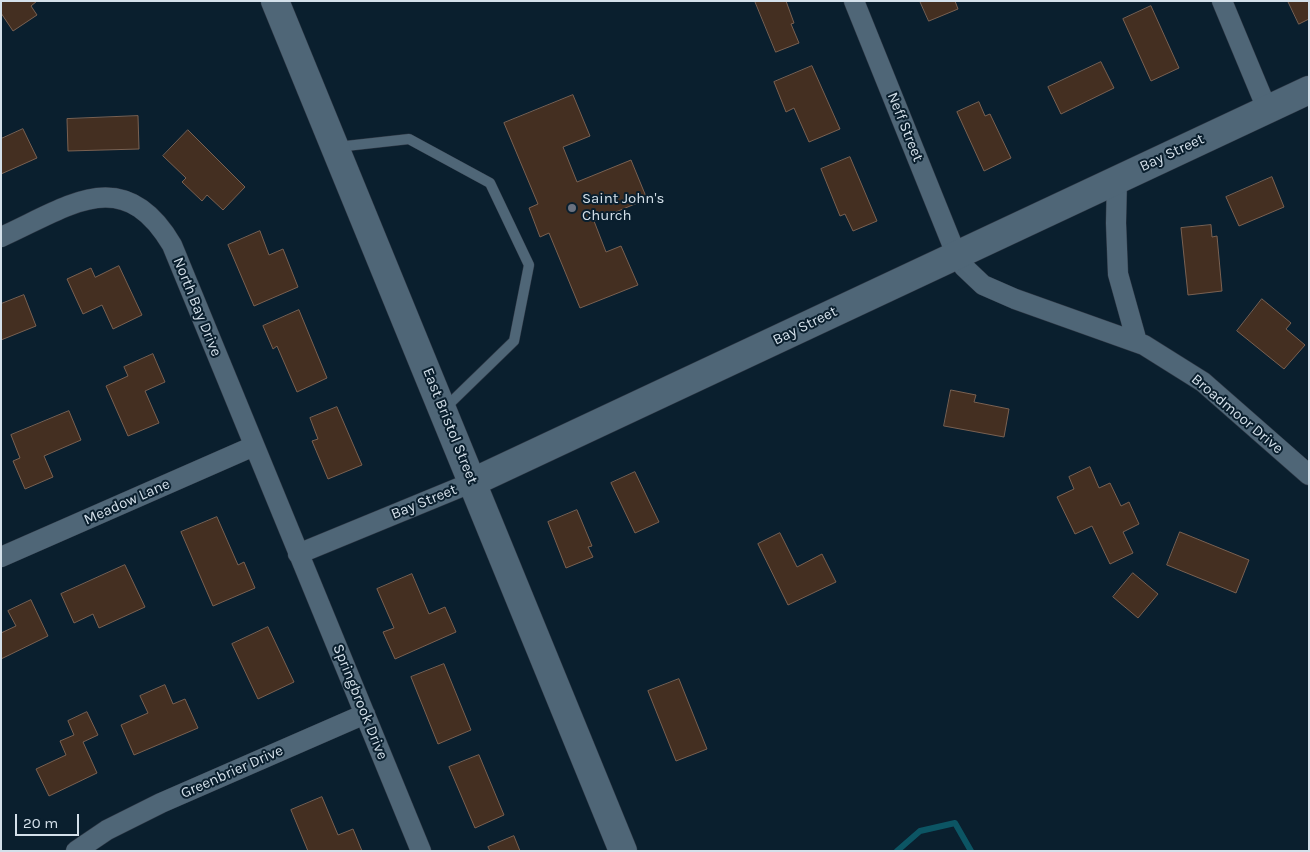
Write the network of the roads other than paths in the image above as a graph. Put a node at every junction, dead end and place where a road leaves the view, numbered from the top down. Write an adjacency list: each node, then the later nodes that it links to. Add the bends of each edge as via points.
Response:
1 (275, 1): 6 (street, East Bristol Street)
2 (854, 1): 9 (street, Neff Street)
3 (1222, 1): 5 (street)
4 (1309, 90): 5 (street, Bay Street)
5 (1267, 109): 7 (street, Bay Street)
6 (335, 147): 11 (street, East Bristol Street); 11 (lane, via 409,139 490,183 529,264 514,341)
7 (1117, 179): 9 (street, Bay Street); 10 (street, via 1118,274)
8 (1, 237): 12 (street, North Bay Drive, via 98,197 123,198 142,208 159,223 172,245)
9 (956, 254): 10 (street, Broadmoor Drive, via 964,267 983,285); 14 (street, Bay Street)
10 (1137, 342): 13 (street, Broadmoor Drive, via 1203,382)
11 (443, 409): 14 (street, East Bristol Street)
12 (254, 446): 15 (street, North Bay Drive); 16 (street, Meadow Lane)
13 (1309, 475)
14 (473, 482): 15 (street, Bay Street); 20 (street, East Bristol Street)
15 (298, 554): 17 (street, Springbrook Drive)
16 (1, 557)
17 (365, 714): 18 (street, Greenbrier Drive, via 161,803 107,830); 19 (street, Springbrook Drive)
18 (76, 851)
19 (421, 851)
20 (622, 851)

